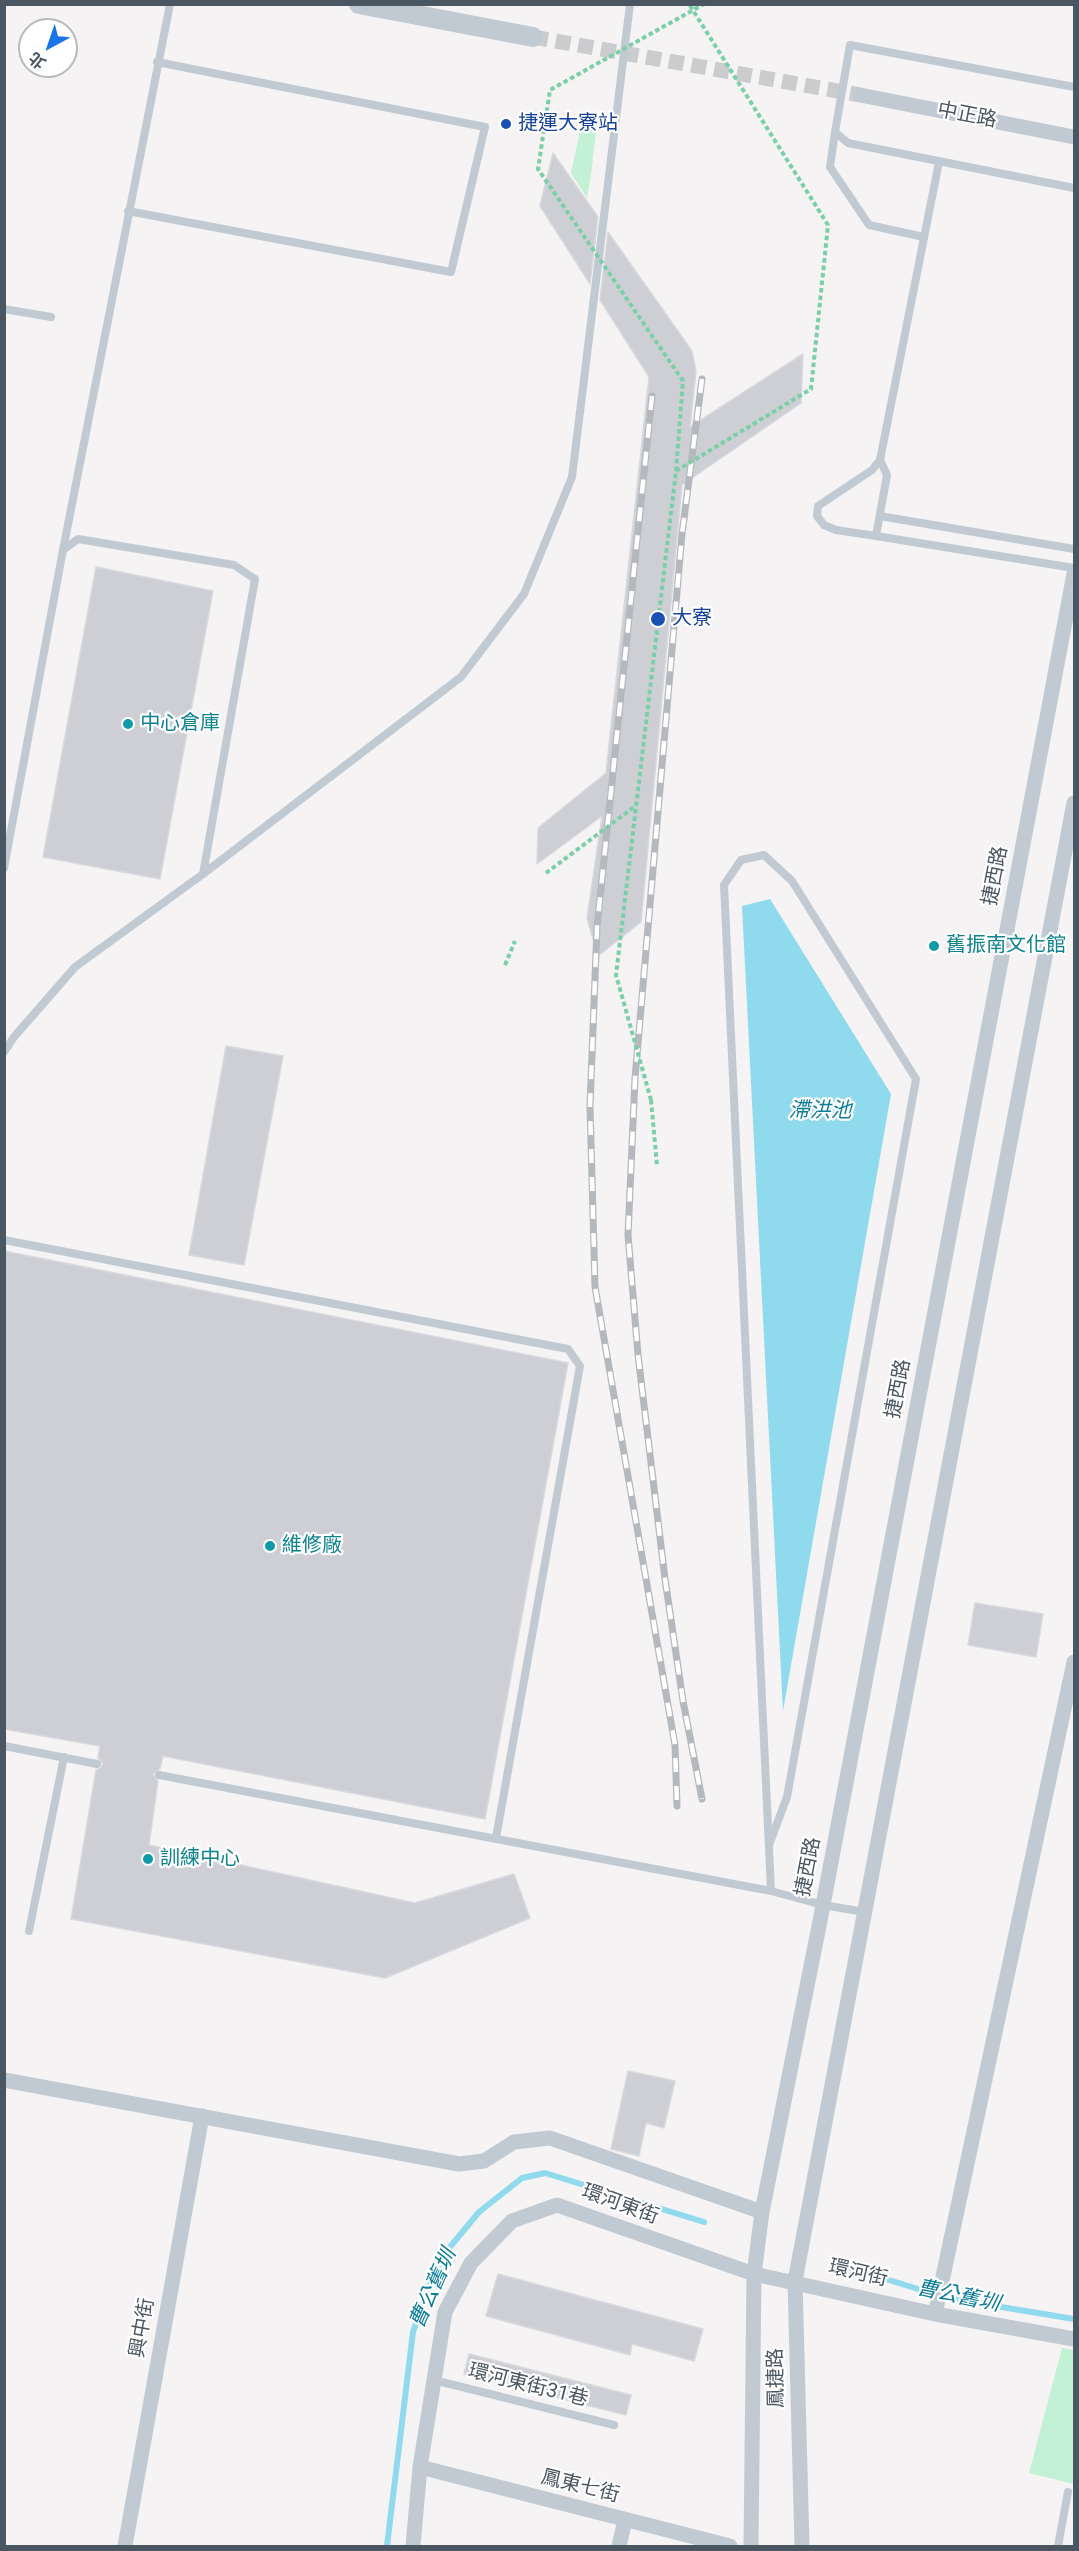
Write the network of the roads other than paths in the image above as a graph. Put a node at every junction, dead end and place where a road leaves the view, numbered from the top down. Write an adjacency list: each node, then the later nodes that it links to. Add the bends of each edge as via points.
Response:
1 (170, 4): 5 (lane)
2 (359, 4): 4 (street)
3 (630, 4): 25 (lane, via 572,477 524,594 461,677)
4 (533, 37)
5 (157, 62): 12 (lane); 12 (lane, via 485,128 451,272)
6 (1074, 87): 8 (lane, via 850,45)
7 (860, 95): 9 (street, 中正路)
8 (835, 132): 10 (lane, via 848,143); 13 (lane, via 830,167 869,225)
9 (1074, 137)
10 (939, 162): 11 (lane); 13 (lane)
11 (1074, 188)
12 (128, 211): 20 (lane)
13 (924, 237): 16 (lane)
14 (4, 309): 15 (lane)
15 (51, 316)
16 (880, 460): 17 (lane, via 887,476); 18 (lane, via 872,470 822,502 816,511 829,529)
17 (880, 516): 18 (lane); 19 (lane)
18 (876, 536): 21 (lane)
19 (1074, 549)
20 (63, 550): 24 (lane); 25 (lane, via 78,539 234,565 255,579)
21 (1074, 568)
22 (1074, 574): 36 (street, 捷西路)
23 (1074, 803): 37 (street)
24 (4, 868)
25 (203, 874): 26 (lane, via 75,967)
26 (4, 1052)
27 (4, 1240): 33 (lane, via 568,1349 580,1366)
28 (1074, 1662): 45 (street)
29 (4, 1746): 30 (lane)
30 (64, 1757): 31 (lane); 38 (lane)
31 (97, 1764)
32 (159, 1775): 33 (lane)
33 (496, 1838): 35 (lane)
34 (769, 1845): 34 (lane, via 787,1797 916,1079 792,881 764,855 741,860 724,885); 35 (lane)
35 (771, 1891): 36 (lane)
36 (823, 1905): 37 (lane); 41 (street, 捷西路)
37 (865, 1911): 44 (street, 鳳捷路)
38 (28, 1931)
39 (4, 2080): 40 (street)
40 (202, 2116): 41 (street, via 459,2164 484,2161 514,2142 550,2138); 52 (street, 興中街)
41 (762, 2212): 42 (street, 鳳捷路)
42 (754, 2274): 43 (street, 環河東街); 47 (street, 環河東街, via 557,2205 512,2221 471,2263 445,2312); 56 (street, 鳳捷路)
43 (774, 2277): 44 (street, 環河街)
44 (795, 2281): 45 (street, 環河街); 57 (street, 鳳捷路)
45 (936, 2310): 46 (street, 環河街)
46 (1074, 2339)
47 (434, 2380): 48 (lane, 環河東街31巷); 49 (street, 環河東街)
48 (614, 2425)
49 (420, 2467): 51 (street, 鳳東七街); 53 (street, 環河東街)
50 (1068, 2492): 58 (lane)
51 (625, 2520): 54 (street); 55 (street, 鳳東七街)
52 (125, 2547)
53 (413, 2547)
54 (619, 2547)
55 (730, 2547)
56 (751, 2547)
57 (802, 2547)
58 (1058, 2547)

